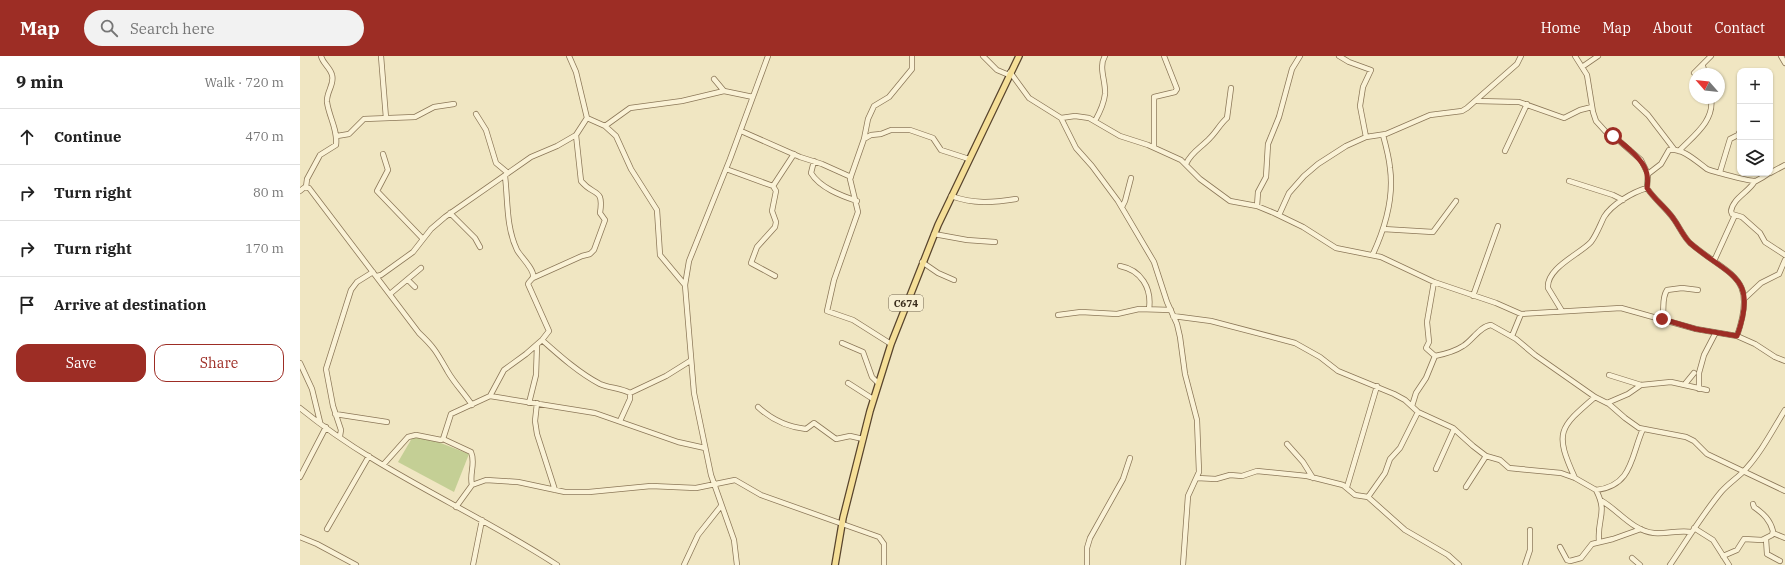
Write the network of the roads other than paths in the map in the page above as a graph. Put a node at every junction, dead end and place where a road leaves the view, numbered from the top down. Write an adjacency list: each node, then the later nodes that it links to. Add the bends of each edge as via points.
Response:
1 (321, 56): 41 (street, via 332,73 333,80 327,101)
2 (381, 56): 33 (street)
3 (569, 56): 34 (street, via 576,72)
4 (768, 56): 25 (street)
5 (912, 56): 44 (street, via 912,69 908,75 889,97 874,106)
6 (983, 56): 21 (street, via 997,70)
7 (1019, 56): 21 (main road, C674)
8 (1105, 56): 36 (street, via 1102,67 1104,101)
9 (1164, 56): 45 (street, via 1177,89 1175,92 1154,97)
10 (1300, 56): 73 (street, via 1292,69 1279,117 1268,144 1266,177 1258,192)
11 (1338, 56): 43 (street, via 1371,70 1360,106)
12 (1521, 56): 26 (street, via 1516,64)
13 (1575, 56): 19 (street)
14 (1598, 56): 19 (street)
15 (1711, 56): 18 (street)
16 (1780, 56): 17 (street)
17 (1785, 63)
18 (1703, 66): 20 (street)
19 (1582, 67): 31 (street, via 1588,78)
20 (1700, 68)
21 (1010, 73): 35 (street, via 1029,98); 50 (main road, C674)
22 (714, 79): 24 (street)
23 (1231, 88): 52 (street, via 1227,118 1190,156)
24 (724, 91): 25 (street); 37 (street, via 682,101 630,108)
25 (753, 97): 38 (street)
26 (1476, 101): 29 (street, via 1511,101); 40 (street, via 1462,110 1430,115)
27 (1635, 103): 46 (street, via 1648,114)
28 (454, 104): 33 (street, via 434,107 415,117)
29 (1527, 104): 31 (street, via 1564,118); 47 (street)
30 (1712, 104): 46 (street, via 1709,118)
31 (1592, 107): 58 (street, via 1599,125 1638,156)
32 (476, 114): 57 (street, via 486,130 496,162)
33 (386, 118): 41 (street, via 364,120 349,134)
34 (587, 118): 37 (street); 39 (street)
35 (1061, 118): 36 (street, via 1075,116); 74 (street, via 1072,142)
36 (1095, 121): 45 (street, via 1120,136)
37 (605, 126): 97 (street, via 616,136 631,168 655,204 659,252)
38 (741, 131): 49 (street); 54 (street)
39 (576, 135): 57 (street, via 531,157); 93 (street, via 581,181 602,200 600,214 605,220 594,250 590,254)
40 (1383, 135): 43 (street); 79 (street, via 1391,187)
41 (337, 136): 65 (street, via 336,145 320,155 307,179)
42 (1737, 136): 56 (street, via 1730,139)
43 (1366, 137): 76 (street, via 1346,146 1311,169 1289,193)
44 (864, 139): 50 (street, via 891,130 910,130 933,138 941,150); 60 (street)
45 (1154, 147): 52 (street)
46 (1677, 150): 56 (street, via 1710,170); 58 (street, via 1669,150 1661,164)
47 (1505, 151)
48 (383, 154): 81 (street, via 388,170 377,191)
49 (794, 154): 51 (street); 64 (street)
50 (969, 160): 68 (main road, C674)
51 (814, 161): 60 (street); 71 (street, via 811,173 814,178 841,196)
52 (1186, 164): 73 (street, via 1200,179 1230,201)
53 (1785, 164): 55 (street)
54 (726, 169): 64 (street); 97 (street, via 689,261)
55 (1773, 171)
56 (1720, 172): 63 (street)
57 (507, 174): 75 (street); 93 (street, via 507,212 510,226 518,250 530,268)
58 (1648, 174): 66 (street)
59 (1764, 176): 63 (street)
60 (851, 177): 71 (street)
61 (1131, 178): 74 (street)
62 (1569, 181): 70 (street)
63 (1755, 181): 77 (street, via 1731,208 1732,214)
64 (773, 186): 92 (street, via 776,191 772,211 775,227 757,247 751,263)
65 (306, 187): 67 (street); 91 (street)
66 (1647, 188): 70 (street); 88 (street, via 1672,217 1686,239)
67 (300, 191)
68 (951, 196): 69 (street, via 969,202 984,203); 80 (main road, C674)
69 (1016, 199)
70 (1623, 200): 105 (street, via 1607,213 1590,242 1557,269 1549,281 1549,292)
71 (857, 201): 115 (street, via 858,212 834,280 827,311 853,320)
72 (1456, 201): 79 (street, via 1434,232)
73 (1256, 206): 76 (street)
74 (1122, 207): 104 (street, via 1154,262)
75 (450, 213): 81 (street); 83 (street, via 475,238)
76 (1279, 215): 84 (street, via 1336,248)
77 (1736, 215): 85 (street, via 1760,233 1766,242); 88 (street)
78 (1498, 226): 101 (street)
79 (1383, 229): 84 (street)
80 (934, 234): 82 (street); 87 (main road, C674)
81 (423, 238): 91 (street, via 413,252 381,275)
82 (995, 242)
83 (480, 247)
84 (1373, 254): 96 (street)
85 (1785, 254)
86 (1785, 260): 102 (street, via 1778,275 1761,283)
87 (922, 262): 95 (street); 115 (main road, C674)
88 (1714, 262): 102 (street, via 1732,274 1743,289)
89 (1120, 266): 103 (street, via 1134,270 1143,280 1150,294)
90 (421, 268): 94 (street)
91 (375, 274): 100 (street); 143 (street, via 357,282 351,290 327,365 326,374)
92 (775, 276)
93 (533, 278): 113 (street, via 528,284 549,331)
94 (408, 280): 98 (street); 100 (street)
95 (954, 280)
96 (1434, 282): 101 (street); 117 (street, via 1427,322 1429,342 1426,348)
97 (684, 285): 118 (street)
98 (415, 287)
99 (1698, 290): 109 (street, via 1667,290 1663,299)
100 (390, 294): 137 (street, via 419,333 441,356 448,373)
101 (1473, 296): 106 (street)
102 (1745, 298): 112 (street)
103 (1149, 309): 104 (street); 107 (street, via 1117,314 1081,312)
104 (1171, 310): 108 (street)
105 (1562, 311): 106 (street); 109 (street, via 1613,308)
106 (1520, 314): 111 (street)
107 (1058, 315)
108 (1173, 316): 127 (street, via 1211,320 1287,340 1320,357 1338,371); 162 (street, via 1180,337 1185,374 1197,420)
109 (1662, 319): 110 (street)
110 (1715, 334): 112 (street); 128 (street, via 1704,355 1699,373)
111 (1512, 336): 117 (street, via 1489,325 1462,347); 132 (street)
112 (1737, 336): 119 (street)
113 (542, 340): 116 (street); 130 (street, via 602,385)
114 (842, 343): 124 (street, via 863,352 872,377)
115 (891, 344): 124 (main road, C674)
116 (537, 345): 131 (street, via 504,370); 135 (street, via 536,375)
117 (1435, 356): 138 (street)
118 (690, 361): 130 (street); 154 (street)
119 (1785, 361)
120 (300, 363): 145 (street, via 312,389)
121 (1694, 373): 125 (street)
122 (1609, 375): 126 (street)
123 (848, 383): 133 (street)
124 (878, 383): 133 (main road, C674)
125 (1685, 384): 126 (street, via 1671,382); 128 (street)
126 (1642, 385): 134 (street)
127 (1377, 386): 138 (street); 167 (street)
128 (1699, 389): 129 (street)
129 (1707, 390)
130 (630, 393): 144 (street, via 630,399)
131 (490, 396): 135 (street); 137 (street)
132 (1595, 397): 134 (street); 164 (street, via 1570,419 1562,436 1564,452)
133 (873, 398): 152 (main road, C674)
134 (1607, 402): 149 (street, via 1632,424)
135 (530, 403): 136 (street)
136 (537, 403): 144 (street, via 595,413); 169 (street, via 536,434)
137 (472, 405): 151 (street, via 451,414)
138 (1412, 406): 142 (street)
139 (300, 408): 145 (street)
140 (758, 408): 152 (street, via 771,418 787,425 806,429 814,423 836,439 850,436)
141 (1785, 410): 160 (street, via 1772,436)
142 (1418, 412): 148 (street); 172 (street, via 1400,448 1390,459 1385,473)
143 (335, 414): 146 (street); 150 (street, via 341,430)
144 (620, 421): 154 (street, via 678,442)
145 (320, 422): 147 (street)
146 (387, 422)
147 (326, 427): 150 (street); 161 (street)
148 (1454, 429): 156 (street); 159 (street)
149 (1643, 429): 160 (street, via 1686,437 1707,454); 170 (street, via 1628,471 1613,484)
150 (340, 436): 155 (street)
151 (443, 438): 158 (street, via 441,440 416,435 408,437); 165 (street, via 471,452 474,463 470,478)
152 (863, 439): 178 (main road, C674)
153 (1287, 444): 163 (street)
154 (705, 448): 166 (street)
155 (369, 456): 158 (street); 179 (street)
156 (1486, 456): 164 (street, via 1497,458 1509,468 1516,470 1557,473); 168 (street)
157 (1130, 458): 199 (street, via 1123,479 1090,538)
158 (383, 465): 176 (street)
159 (1436, 469)
160 (1744, 471): 171 (street); 182 (street, via 1722,490)
161 (300, 477)
162 (1197, 478): 163 (street, via 1242,476 1257,471); 200 (street, via 1188,496)
163 (1313, 478): 167 (street)
164 (1575, 478): 170 (street)
165 (472, 485): 169 (street, via 486,480 511,481); 176 (street)
166 (714, 485): 169 (street, via 696,488 629,487 589,492); 175 (street); 178 (street, via 737,481 761,495)
167 (1347, 487): 172 (street, via 1355,495)
168 (1466, 487)
169 (555, 490)
170 (1596, 490): 173 (street)
171 (1785, 491)
172 (1368, 497): 201 (street, via 1405,530 1448,555)
173 (1602, 501): 180 (street); 187 (street)
174 (1753, 504): 183 (street, via 1754,508 1766,516)
175 (721, 506): 195 (street, via 698,535); 196 (street, via 734,540)
176 (456, 507): 177 (street)
177 (482, 520): 193 (street); 194 (street)
178 (842, 524): 197 (main road, C674); 198 (street, via 883,540)
179 (327, 529)
180 (1641, 529): 182 (street, via 1655,533); 187 (street)
181 (1530, 530): 202 (street, via 1530,550)
182 (1693, 530): 189 (street, via 1713,540); 204 (street)
183 (1773, 533): 185 (street); 186 (street)
184 (300, 537): 192 (street)
185 (1785, 538)
186 (1766, 540): 189 (street, via 1744,539 1737,550); 191 (street, via 1767,554)
187 (1599, 541): 188 (street, via 1590,545 1581,558 1570,561)
188 (1560, 547)
189 (1723, 556): 205 (street)
190 (1632, 558): 203 (street)
191 (1780, 561)
192 (356, 565)
193 (473, 565)
194 (557, 565)
195 (684, 565)
196 (737, 565)
197 (835, 565)
198 (884, 565)
199 (1087, 565)
200 (1183, 565)
201 (1459, 565)
202 (1525, 565)
203 (1640, 565)
204 (1670, 565)
205 (1729, 565)

